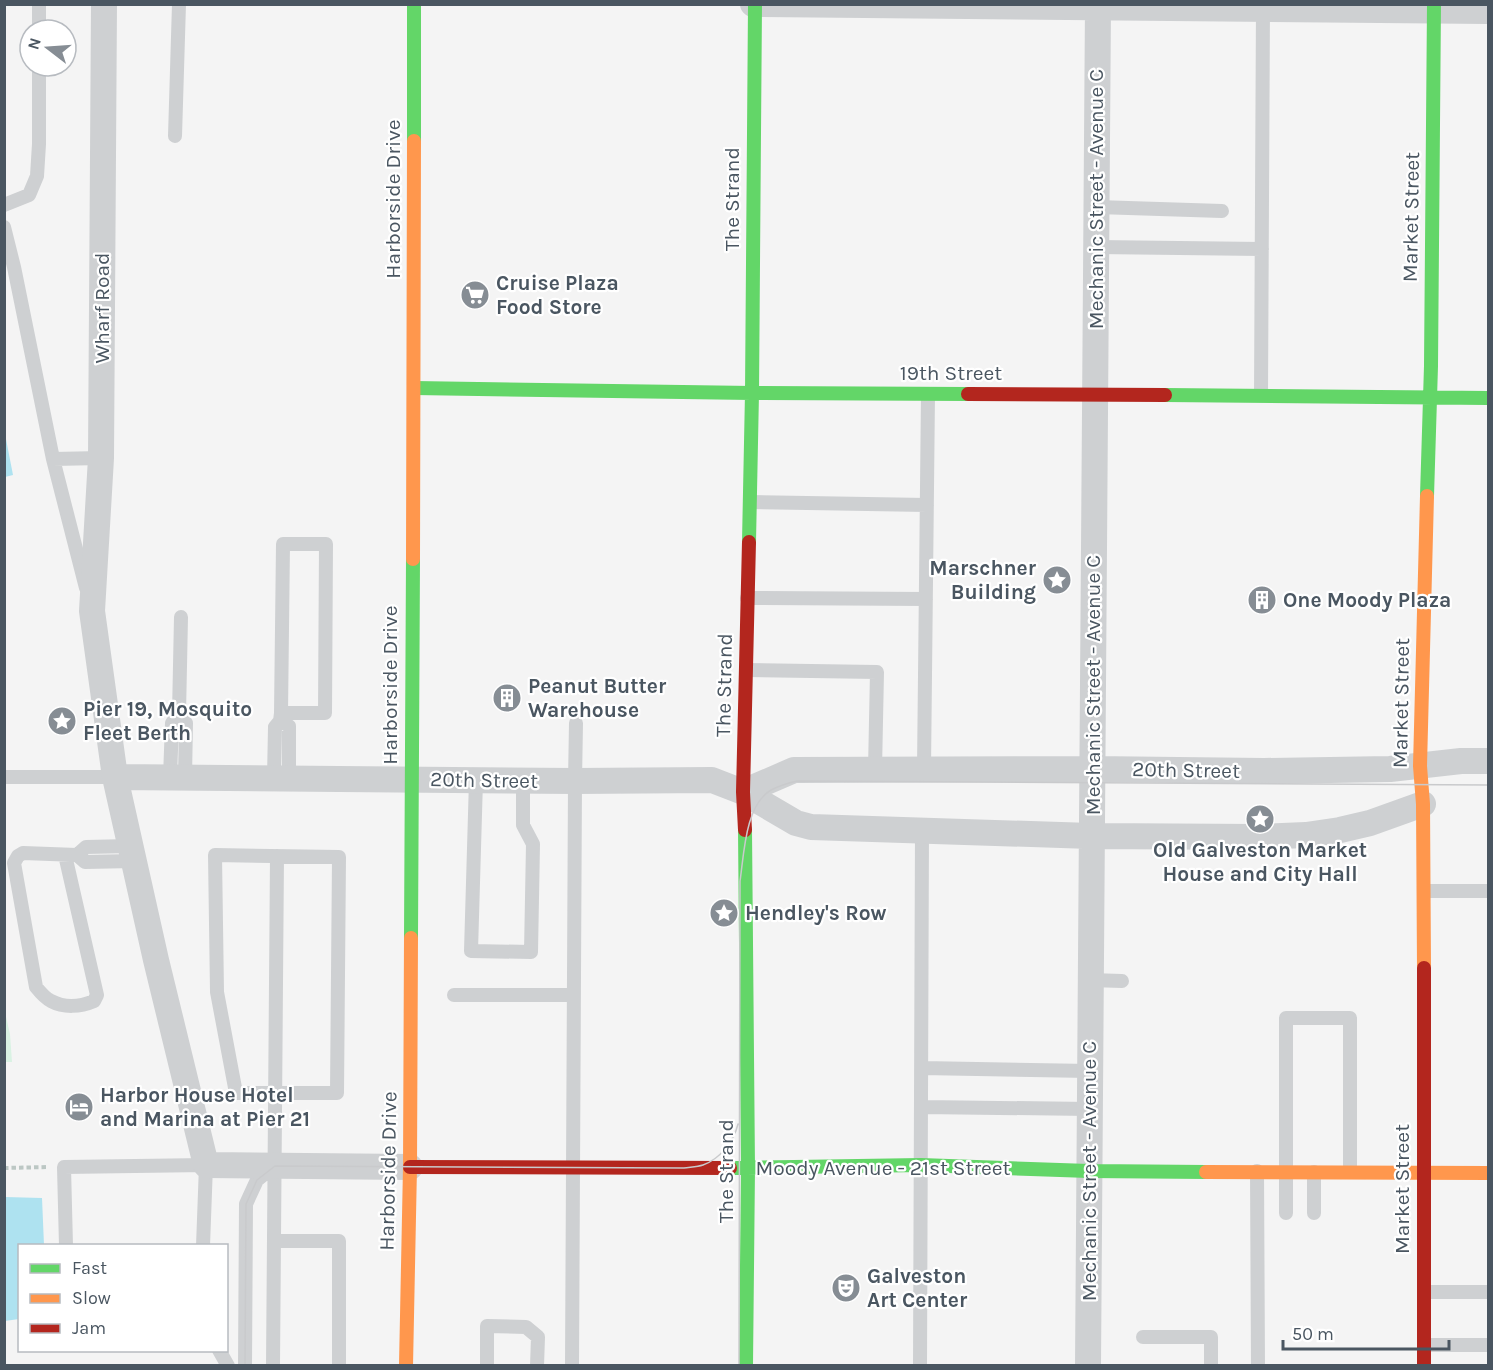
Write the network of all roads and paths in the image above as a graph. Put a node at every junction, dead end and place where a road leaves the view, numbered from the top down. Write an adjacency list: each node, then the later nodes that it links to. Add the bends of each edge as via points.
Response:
1 (104, 4): 25 (street, Wharf Road)
2 (179, 4): 11 (lane)
3 (414, 4): 18 (main road, Harborside Drive)
4 (754, 4): 5 (street); 19 (main road, The Strand)
5 (984, 5): 6 (street)
6 (1098, 6): 7 (street); 13 (street, Mechanic Street - Avenue C)
7 (1263, 6): 8 (street); 17 (lane)
8 (1434, 8): 9 (street); 23 (main road, Market Street)
9 (1488, 11)
10 (39, 78): 12 (lane, via 37,176 29,195)
11 (175, 136)
12 (4, 205)
13 (1096, 207): 14 (lane); 16 (street, Mechanic Street - Avenue C)
14 (1222, 211)
15 (4, 227): 26 (lane, Wharf Road)
16 (1096, 247): 17 (lane); 21 (street, Mechanic Street - Avenue C)
17 (1262, 249): 22 (lane)
18 (414, 388): 19 (main road, 19th Street); 45 (main road, Harborside Drive)
19 (752, 393): 20 (main road, 19th Street); 27 (main road, The Strand)
20 (928, 394): 21 (main road, 19th Street); 28 (lane)
21 (1095, 394): 22 (main road, 19th Street); 39 (street, Mechanic Street - Avenue C)
22 (1261, 396): 23 (main road, 19th Street)
23 (1430, 398): 24 (main road, 19th Street); 37 (main road, Market Street)
24 (1488, 398)
25 (101, 458): 26 (lane); 31 (street, Wharf Road)
26 (53, 459): 31 (lane, Wharf Road)
27 (750, 502): 28 (lane); 29 (main road, The Strand)
28 (927, 504): 30 (lane)
29 (747, 598): 30 (lane); 33 (main road, The Strand)
30 (926, 599): 38 (lane)
31 (92, 611): 42 (street, Wharf Road)
32 (181, 617): 43 (lane, via 179,714 172,723)
33 (746, 670): 40 (lane, via 877,672); 49 (main road, The Strand)
34 (280, 717): 34 (lane, via 325,713 326,544 283,544); 44 (lane, via 275,727)
35 (576, 723): 48 (lane)
36 (1488, 761): 37 (street, 20th Street)
37 (1420, 766): 39 (street, 20th Street, via 1264,771); 50 (main road, Market Street)
38 (924, 769): 39 (street, 20th Street); 40 (street, 20th Street)
39 (1092, 769): 52 (street, Mechanic Street - Avenue C)
40 (875, 770): 49 (street, 20th Street, via 794,770)
41 (4, 777): 42 (lane)
42 (115, 777): 43 (street, 20th Street); 53 (street, Wharf Road)
43 (178, 778): 44 (street, 20th Street)
44 (282, 778): 45 (street, 20th Street)
45 (411, 779): 46 (street, 20th Street); 71 (main road, Harborside Drive)
46 (476, 780): 47 (street, 20th Street); 47 (lane, via 471,951 531,952 533,844 523,825)
47 (523, 780): 48 (street, 20th Street)
48 (575, 781): 49 (street, 20th Street, via 712,780); 61 (lane)
49 (743, 792): 51 (street, 20th Street, via 796,823 812,827); 74 (main road, The Strand)
50 (1423, 804): 52 (street, 20th Street, via 1371,823 1306,835); 56 (main road, Market Street)
51 (922, 831): 52 (street, 20th Street); 62 (lane)
52 (1091, 836): 58 (street, Mechanic Street - Avenue C)
53 (132, 853): 54 (lane, via 85,862); 67 (street, Wharf Road)
54 (71, 855): 54 (lane, via 97,995 87,1004 66,1007 49,1000 36,987 14,863 23,853)
55 (277, 856): 64 (lane); 64 (lane, via 215,855 217,992 236,1093); 64 (lane, via 339,857 337,1093)
56 (1424, 891): 57 (lane); 80 (main road, Market Street)
57 (1488, 891)
58 (1090, 980): 59 (lane); 63 (street, Mechanic Street - Avenue C)
59 (1122, 981)
60 (454, 995): 61 (lane)
61 (573, 995): 72 (lane)
62 (922, 1068): 63 (lane); 65 (lane)
63 (1090, 1071): 66 (street, Mechanic Street - Avenue C)
64 (276, 1093): 69 (lane)
65 (922, 1107): 66 (lane); 68 (lane)
66 (1090, 1109): 75 (street, Mechanic Street - Avenue C)
67 (206, 1165): 69 (street, Moody Avenue - 21st Street); 70 (lane); 86 (lane)
68 (921, 1165): 74 (main road, Moody Avenue - 21st Street); 75 (main road, Moody Avenue - 21st Street); 102 (lane)
69 (275, 1166): 71 (street, Moody Avenue - 21st Street); 84 (lane); 94 (lane, via 257,1180 246,1204)
70 (64, 1167): 73 (path); 85 (lane)
71 (410, 1167): 72 (main road, Moody Avenue - 21st Street); 97 (main road, Harborside Drive)
72 (573, 1167): 74 (main road, Moody Avenue - 21st Street); 100 (lane)
73 (4, 1168)
74 (748, 1168): 101 (main road, The Strand)
75 (1089, 1171): 76 (main road, Moody Avenue - 21st Street); 103 (street, Mechanic Street - Avenue C)
76 (1257, 1171): 77 (main road, Moody Avenue - 21st Street); 105 (lane)
77 (1286, 1172): 78 (main road, Moody Avenue - 21st Street); 79 (lane, via 1286,1018 1350,1018); 82 (lane)
78 (1314, 1172): 79 (main road, Moody Avenue - 21st Street); 83 (lane)
79 (1350, 1172): 80 (main road, Moody Avenue - 21st Street)
80 (1423, 1173): 81 (main road, Moody Avenue - 21st Street); 87 (main road, Market Street)
81 (1488, 1173)
82 (1286, 1213)
83 (1314, 1213)
84 (274, 1241): 95 (lane); 96 (lane, via 339,1241)
85 (66, 1244)
86 (203, 1244)
87 (1424, 1292): 88 (lane); 90 (main road, Market Street)
88 (1488, 1292)
89 (1143, 1338): 104 (lane, via 1211,1337)
90 (1424, 1345): 91 (lane); 106 (main road, Market Street)
91 (1488, 1345)
92 (220, 1352): 93 (lane)
93 (228, 1365)
94 (245, 1365)
95 (273, 1365)
96 (339, 1365)
97 (406, 1365)
98 (487, 1365): 99 (lane, via 487,1326 526,1327 538,1337)
99 (537, 1365)
100 (572, 1365)
101 (746, 1365)
102 (920, 1365)
103 (1088, 1365)
104 (1211, 1365)
105 (1258, 1365)
106 (1424, 1365)

